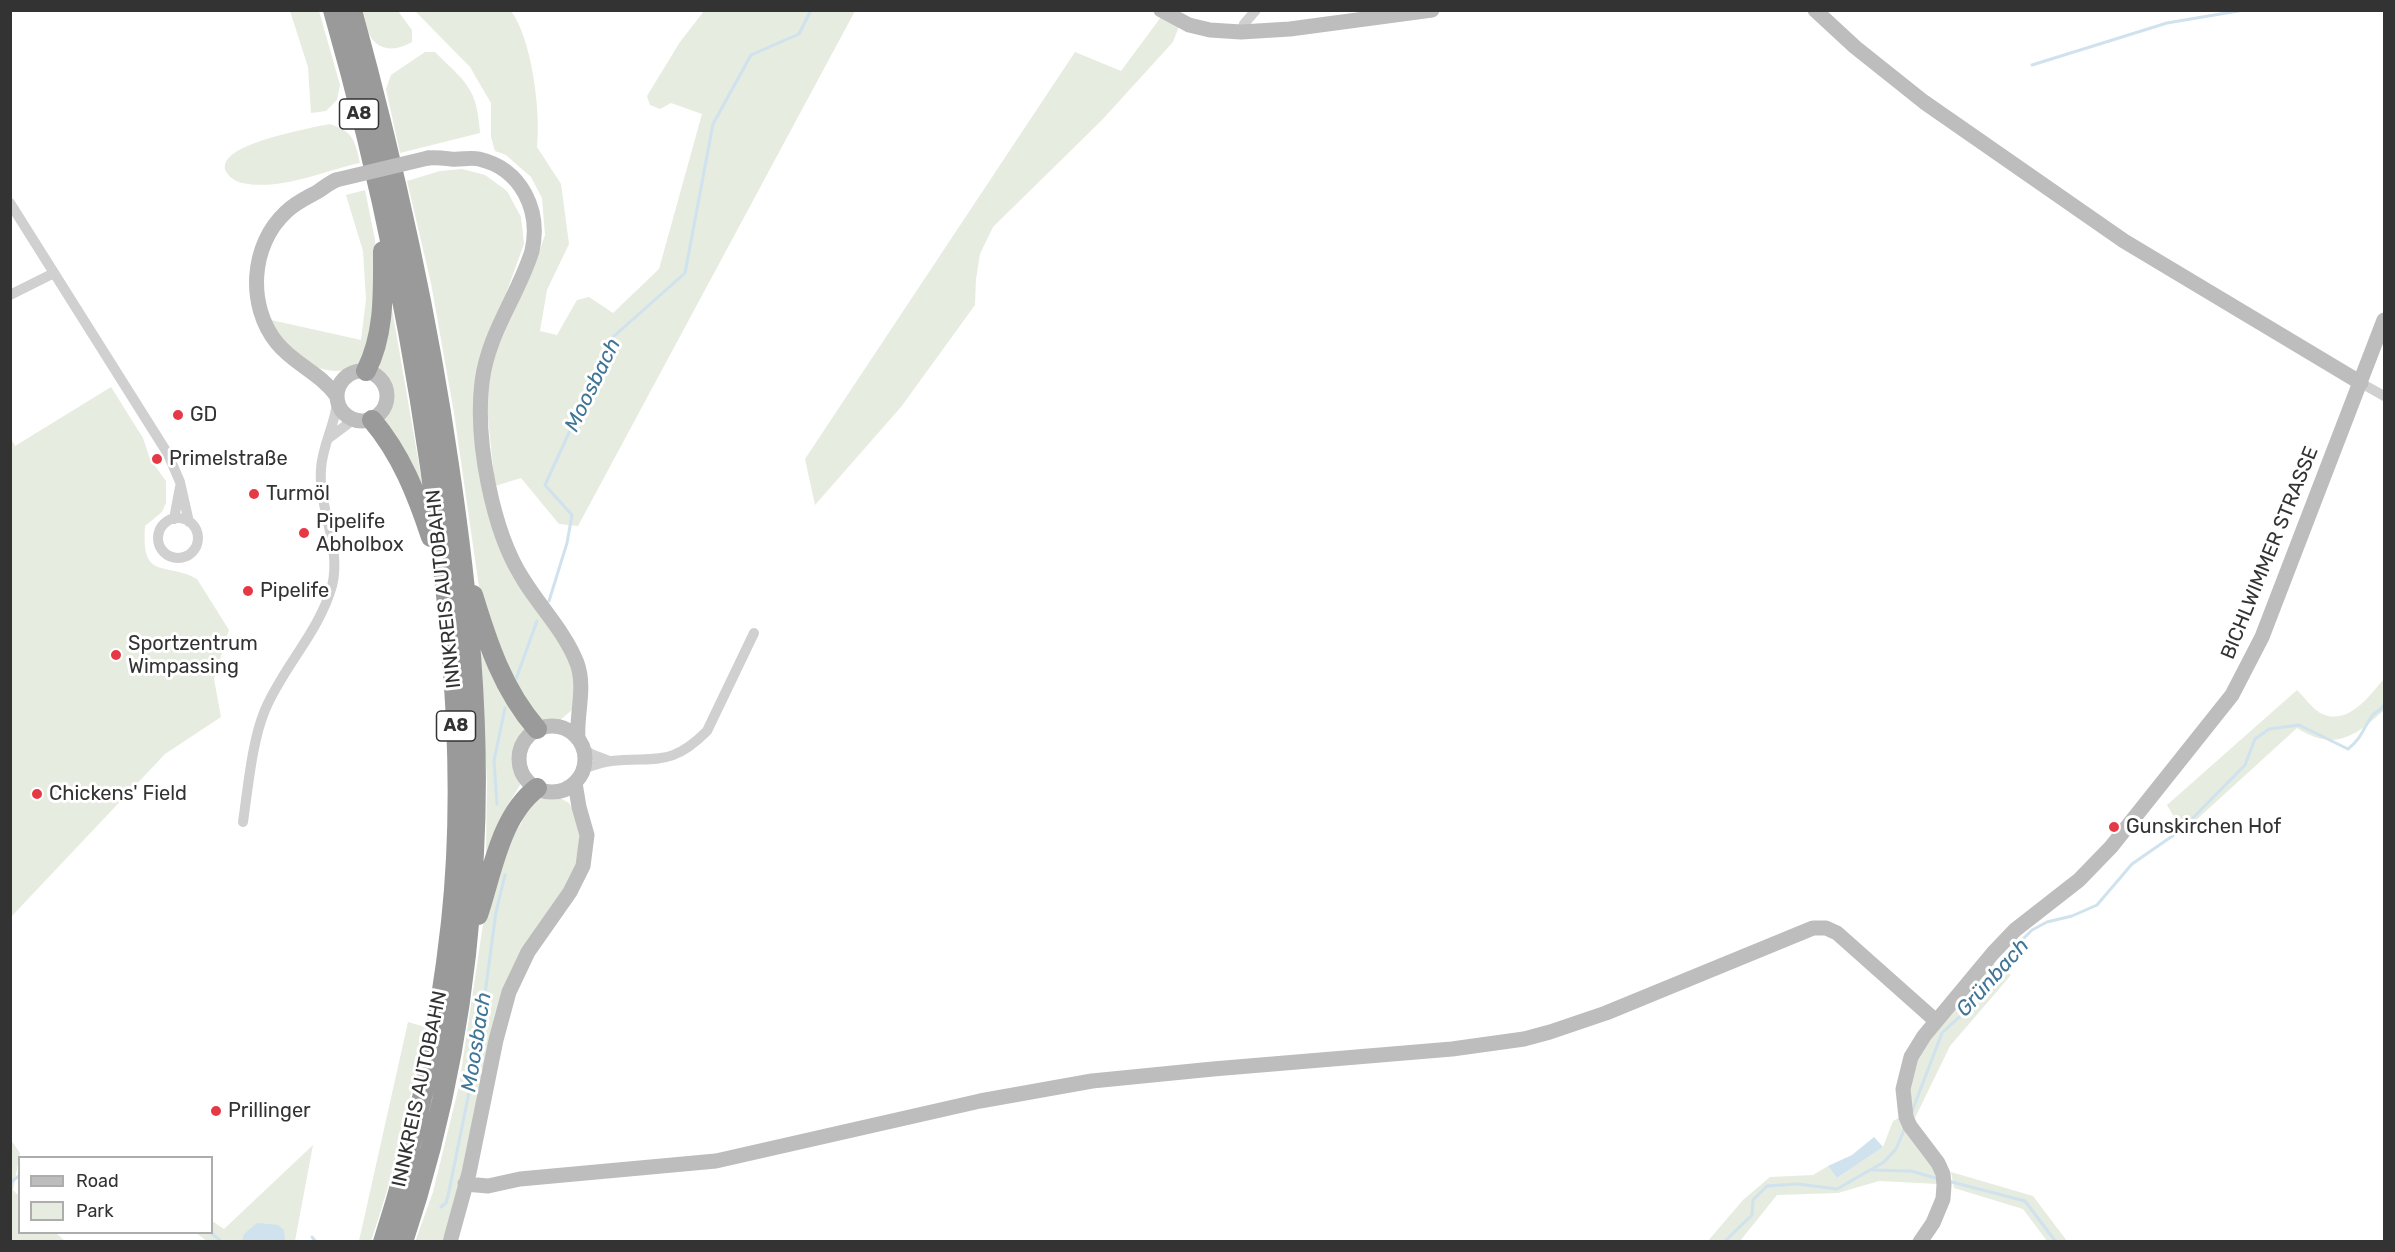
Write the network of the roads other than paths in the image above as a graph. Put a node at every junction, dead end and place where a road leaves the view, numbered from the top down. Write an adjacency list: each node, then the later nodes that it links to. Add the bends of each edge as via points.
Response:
1 (333, 10): 9 (highway, INNKREIS AUTOBAHN / A8)
2 (352, 10): 22 (highway, INNKREIS AUTOBAHN / A8, via 398,185 419,286)
3 (1161, 10): 7 (street, via 1189,25)
4 (1256, 10): 7 (street)
5 (1432, 10): 7 (street)
6 (1815, 10): 14 (street, via 1924,102 2124,242)
7 (1241, 32)
8 (10, 203): 10 (street)
9 (383, 212): 13 (highway, via 381,317 376,348); 23 (highway, INNKREIS AUTOBAHN / A8, via 424,421)
10 (54, 273): 11 (street); 19 (street, via 168,454)
11 (10, 295)
12 (2385, 320): 14 (street, BICHLWIMMER STRASSE)
13 (366, 371): 15 (street, via 349,374); 17 (street, via 381,379 387,395 383,411)
14 (2361, 383): 16 (street); 37 (street, BICHLWIMMER STRASSE, via 2262,637 2232,695 2111,847 2079,880 2015,930)
15 (338, 393): 17 (street, via 345,416); 18 (street); 25 (street, via 286,352 269,332 259,307 256,281 262,250 275,224 294,205 317,192 429,163 481,160 505,171 523,190 533,212 535,235 523,276 496,330 484,367 482,427 491,496 502,537 521,577 577,663 581,678)
16 (2385, 396)
17 (363, 420): 18 (street); 23 (highway, via 385,434 407,472)
18 (329, 438): 35 (street, via 321,479 333,559 332,586 312,630 264,711)
19 (180, 486): 20 (street); 21 (street)
20 (174, 519): 21 (street); 21 (street, via 161,528 159,539 164,552 174,558 186,556 197,546 196,530)
21 (189, 522)
22 (462, 559): 27 (highway, via 493,657 521,711); 36 (highway, INNKREIS AUTOBAHN / A8, via 474,696 476,776)
23 (444, 574): 39 (highway, INNKREIS AUTOBAHN / A8, via 458,777 451,921 436,1036 417,1123)
24 (754, 633): 29 (street, via 716,714 698,740 660,760)
25 (579, 709): 26 (street); 28 (street)
26 (561, 727): 27 (street); 28 (street)
27 (537, 729): 32 (street, via 523,742 519,761 525,778)
28 (581, 744): 29 (street); 30 (street)
29 (609, 761): 30 (street)
30 (583, 769): 31 (street)
31 (575, 783): 33 (street); 34 (street)
32 (537, 788): 33 (street); 36 (highway, via 521,804 497,852)
33 (557, 791): 34 (street)
34 (579, 807): 38 (street, via 587,836 583,866 570,892 528,952 509,992)
35 (243, 822)
36 (466, 955): 40 (highway, INNKREIS AUTOBAHN / A8, via 448,1071)
37 (1936, 1021): 38 (street, via 1837,933 1820,927 1596,1016 1524,1039 1092,1082 980,1101 716,1161 520,1179 488,1186); 42 (street, BICHLWIMMER STRASSE, via 1917,1046 1903,1089 1910,1126 1944,1180 1943,1199)
38 (465, 1184): 41 (street)
39 (383, 1242)
40 (403, 1242)
41 (450, 1242)
42 (1920, 1242)

